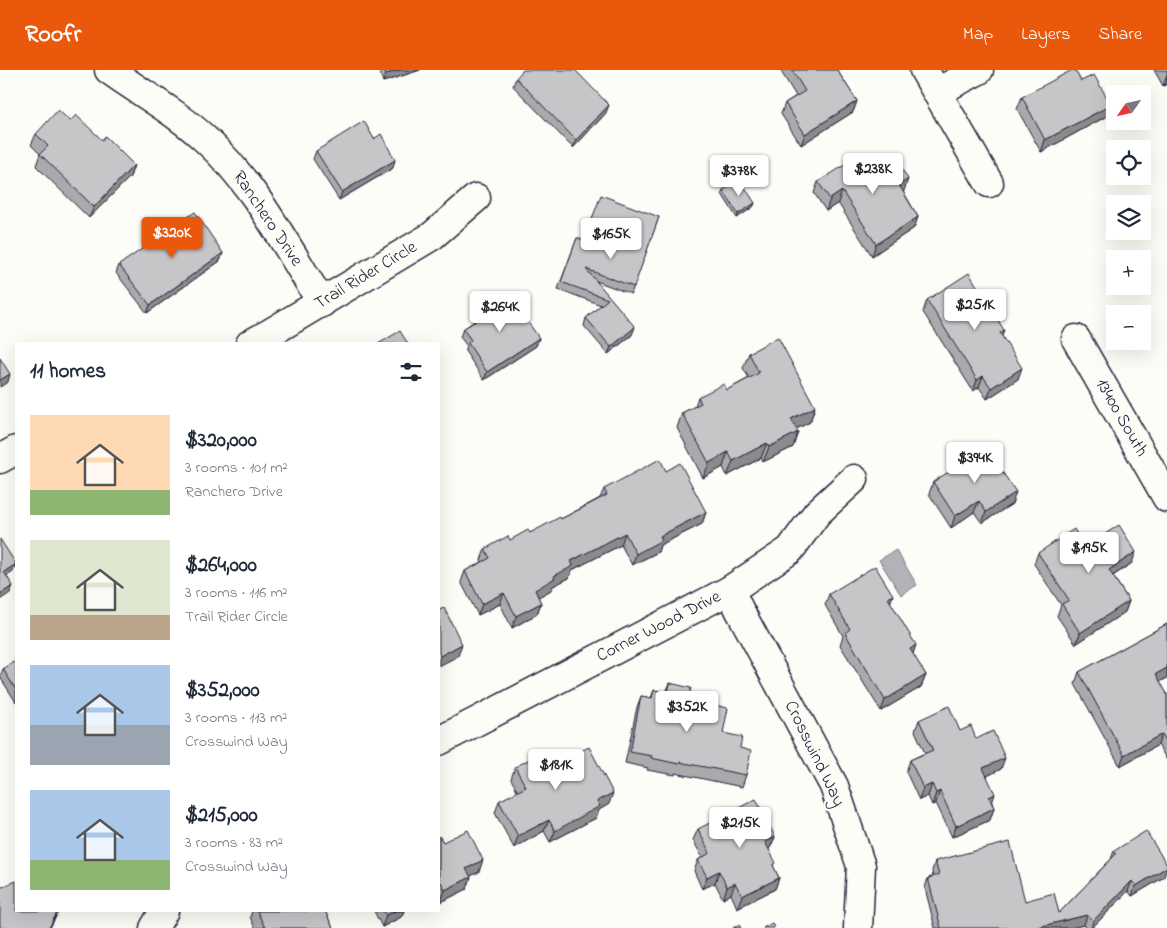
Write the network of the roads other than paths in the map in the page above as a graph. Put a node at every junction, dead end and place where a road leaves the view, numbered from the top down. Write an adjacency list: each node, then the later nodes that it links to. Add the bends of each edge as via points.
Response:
1 (109, 70): 6 (street, Ranchero Drive, via 184,122 238,174)
2 (979, 70): 3 (street)
3 (931, 81): 4 (street)
4 (989, 183)
5 (476, 198): 6 (street, Trail Rider Circle, via 432,236)
6 (322, 303): 8 (street, Trail Rider Circle)
7 (1076, 339): 12 (street, 13400 South)
8 (254, 342)
9 (15, 451): 10 (street)
10 (0, 460)
11 (854, 479): 13 (street, Corner Wood Drive, via 817,513 790,550)
12 (1167, 498)
13 (730, 590): 14 (street, Corner Wood Drive); 17 (street, Crosswind Way, via 834,786 861,866)
14 (440, 740)
15 (163, 912): 16 (street)
16 (154, 928)
17 (858, 928)

